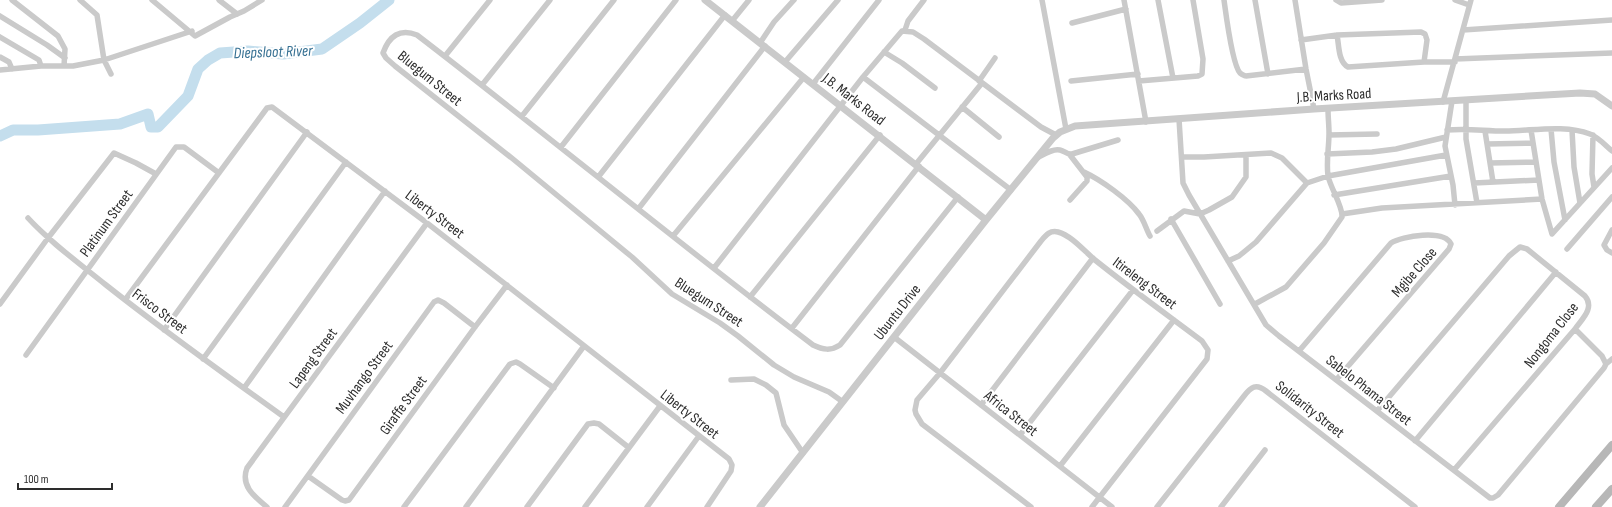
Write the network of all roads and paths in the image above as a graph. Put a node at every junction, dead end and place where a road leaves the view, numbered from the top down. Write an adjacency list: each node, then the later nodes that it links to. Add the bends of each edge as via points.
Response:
1 (12, 0): 45 (street, via 57,34 65,47)
2 (80, 0): 47 (street, via 98,18)
3 (152, 0): 36 (street)
4 (218, 0): 28 (street)
5 (262, 0): 28 (street)
6 (490, 0): 43 (street)
7 (550, 0): 66 (street)
8 (614, 0): 76 (street)
9 (676, 0): 98 (street)
10 (749, 0): 32 (street)
11 (794, 0): 40 (street, via 774,22)
12 (838, 0): 49 (street)
13 (880, 0): 65 (street)
14 (924, 0): 34 (street, via 908,21)
15 (1042, 0): 80 (street)
16 (1124, 0): 27 (street)
17 (1158, 0): 61 (street)
18 (1193, 0): 61 (street, via 1203,59 1202,74)
19 (1224, 0): 58 (street, via 1234,56 1240,72 1246,76)
20 (1256, 0): 58 (street)
21 (1295, 0): 39 (street)
22 (1336, 0): 23 (street, via 1341,3)
23 (1382, 0)
24 (1455, 0): 26 (street)
25 (706, 1): 29 (street, J.B. Marks Road)
26 (1470, 2): 35 (street)
27 (1126, 9): 33 (street); 57 (street)
28 (237, 14): 36 (street, via 198,35 195,36)
29 (725, 15): 32 (street, J.B. Marks Road); 114 (street)
30 (0, 16): 45 (street)
31 (1612, 20): 35 (street)
32 (732, 21): 40 (street, J.B. Marks Road)
33 (1072, 23)
34 (905, 30): 41 (street, via 897,35); 64 (street, via 924,39)
35 (1463, 30): 48 (street)
36 (192, 31): 47 (street)
37 (1337, 34): 39 (street); 50 (street, via 1341,59 1345,65 1351,67); 50 (street, via 1421,32 1427,40)
38 (0, 37): 51 (street, via 39,60)
39 (1301, 40): 54 (street)
40 (762, 44): 49 (street, J.B. Marks Road); 132 (street)
41 (884, 52): 60 (street); 67 (street)
42 (1612, 53): 48 (street)
43 (445, 56): 66 (street, Bluegum Street); 176 (street, Bluegum Street, via 418,34 409,32 395,35 386,44 383,52 395,66 637,260 672,294 726,327 774,365 829,392)
44 (0, 57): 53 (street, via 8,61)
45 (65, 58): 52 (street)
46 (995, 58): 64 (street)
47 (104, 60): 52 (street); 56 (street)
48 (1455, 60): 50 (street); 70 (street)
49 (785, 62): 59 (street, J.B. Marks Road)
50 (1424, 62)
51 (41, 66): 52 (street); 53 (street)
52 (64, 66)
53 (12, 69): 55 (street)
54 (1306, 69): 58 (street); 74 (street)
55 (0, 70)
56 (111, 74)
57 (1138, 74): 62 (street); 63 (street)
58 (1268, 74)
59 (804, 77): 65 (street, J.B. Marks Road); 142 (street)
60 (863, 77): 71 (street); 89 (street)
61 (1173, 78): 63 (street)
62 (1071, 81)
63 (1139, 81): 78 (street)
64 (980, 82): 73 (street); 90 (street, via 1041,127)
65 (813, 84): 71 (street, J.B. Marks Road)
66 (482, 85): 76 (street, Bluegum Street)
67 (935, 88)
68 (1466, 100): 69 (street, J.B. Marks Road); 72 (street, J.B. Marks Road, via 1589,93 1595,94); 79 (street)
69 (1452, 101): 70 (street, J.B. Marks Road); 82 (street)
70 (1443, 102): 75 (street, J.B. Marks Road)
71 (841, 106): 88 (street, J.B. Marks Road); 149 (street)
72 (1612, 106)
73 (962, 107): 89 (street); 94 (street)
74 (1314, 109): 75 (street, J.B. Marks Road); 77 (street, J.B. Marks Road)
75 (1328, 109): 91 (street)
76 (522, 116): 98 (street, Bluegum Street)
77 (1179, 119): 78 (street, J.B. Marks Road); 104 (street, Sabelo Phama Street)
78 (1146, 122): 80 (street, J.B. Marks Road, via 1075,126)
79 (1466, 128): 82 (street); 85 (street); 120 (street)
80 (1066, 129): 90 (street, J.B. Marks Road)
81 (1551, 129): 83 (street); 84 (street); 138 (street, via 1554,162)
82 (1447, 130): 93 (street)
83 (1531, 130): 85 (street); 96 (street)
84 (1572, 130): 92 (street); 130 (street, via 1574,167)
85 (1485, 131): 97 (street)
86 (307, 132): 106 (street, Liberty Street); 112 (street, Liberty Street, via 277,109 269,106); 163 (street)
87 (1377, 134): 91 (street)
88 (880, 135): 109 (street, J.B. Marks Road); 154 (street)
89 (940, 135): 109 (street); 122 (street)
90 (1056, 135): 105 (street, Ubuntu Drive)
91 (1329, 135): 101 (street)
92 (1593, 135): 99 (street); 121 (street)
93 (1446, 136): 101 (street, via 1378,152); 103 (street)
94 (999, 137)
95 (1118, 140): 102 (street)
96 (1533, 143): 97 (street); 107 (street)
97 (1487, 144): 108 (street)
98 (562, 147): 114 (street, Bluegum Street)
99 (1612, 151)
100 (1246, 154): 104 (street); 119 (street, via 1276,155); 133 (street, via 1247,172 1240,187 1226,201)
101 (1327, 154): 115 (street)
102 (1070, 155): 105 (street, via 1055,150); 111 (street)
103 (1446, 155): 115 (street); 116 (street)
104 (1182, 157): 133 (street, Sabelo Phama Street, via 1183,183)
105 (1037, 158): 122 (street, Ubuntu Drive)
106 (346, 162): 123 (street, Liberty Street); 168 (street)
107 (1536, 162): 108 (street); 117 (street)
108 (1490, 163): 118 (street)
109 (918, 165): 125 (street, J.B. Marks Road); 161 (street)
110 (1612, 168): 121 (street)
111 (1084, 172): 127 (street, via 1086,181); 143 (street, via 1103,182 1134,208)
112 (219, 173): 113 (street, Platinum Street, via 180,146); 155 (street, Liberty Street)
113 (156, 174): 144 (street, via 114,153); 150 (street, Platinum Street)
114 (599, 176): 132 (street, Bluegum Street)
115 (1328, 176): 119 (street); 124 (street)
116 (1451, 176): 124 (street); 131 (street)
117 (1539, 180): 118 (street); 128 (street)
118 (1493, 182): 120 (street)
119 (1307, 183): 148 (street, via 1256,242)
120 (1474, 183): 129 (street)
121 (1594, 187): 130 (street)
122 (1011, 190): 137 (street, Ubuntu Drive)
123 (385, 191): 139 (street, Liberty Street); 174 (street)
124 (1334, 195): 134 (street)
125 (958, 197): 137 (street, J.B. Marks Road); 161 (street, Bluegum Street, via 840,345 835,348 819,348)
126 (1612, 197): 145 (street)
127 (1070, 200)
128 (1542, 200): 129 (street); 138 (street, via 1552,234)
129 (1477, 203): 131 (street)
130 (1580, 203): 138 (street)
131 (1455, 205): 134 (street, via 1382,208)
132 (639, 208): 142 (street, Bluegum Street)
133 (1200, 214): 136 (street, via 1184,211); 148 (street, Sabelo Phama Street)
134 (1342, 214): 158 (street, via 1324,243 1286,287)
135 (28, 218): 144 (street, Frisco Street)
136 (1171, 219): 141 (street); 157 (street)
137 (986, 220): 164 (street, Ubuntu Drive)
138 (1565, 220)
139 (427, 223): 152 (street, Liberty Street); 180 (street, Lapeng Street)
140 (1612, 230): 146 (street, via 1604,245)
141 (1157, 231)
142 (673, 236): 149 (street, Bluegum Street)
143 (1150, 236)
144 (48, 238): 150 (street, Frisco Street); 156 (street)
145 (1567, 249)
146 (1612, 253)
147 (1093, 258): 153 (street, Itireleng Street); 171 (street, Itireleng Street, via 1064,234 1054,231 1047,234); 177 (street)
148 (1228, 261): 158 (street, Sabelo Phama Street)
149 (714, 268): 154 (street, Bluegum Street)
150 (87, 270): 155 (street, Frisco Street); 167 (street, Platinum Street)
151 (1556, 272): 162 (street, Nongoma Close, via 1589,301 1590,307); 179 (street, Nongoma Close, via 1524,247 1514,251); 183 (street)
152 (507, 285): 160 (street, Giraffe Street); 165 (street, Liberty Street)
153 (1133, 290): 159 (street, Itireleng Street); 181 (street)
154 (750, 298): 161 (street, Bluegum Street)
155 (125, 300): 163 (street, Frisco Street)
156 (0, 304)
157 (1220, 304)
158 (1255, 304): 166 (street, Sabelo Phama Street, via 1266,325)
159 (1174, 320): 188 (street); 192 (street, Itireleng Street, via 1205,343 1208,350 1207,360)
160 (475, 327): 190 (street, Giraffe Street, via 349,500 342,500); 190 (street, Muvhango Street, via 444,303 438,300 434,302)
161 (792, 328)
162 (1574, 329): 170 (street, via 1602,356); 189 (street, Nongoma Close)
163 (164, 330): 168 (street, Frisco Street)
164 (894, 337): 171 (street, Africa Street); 176 (street, Ubuntu Drive)
165 (584, 346): 175 (street); 178 (street, Liberty Street)
166 (1299, 351): 172 (street, Sabelo Phama Street); 172 (street, Mgibe Close, via 1391,243 1401,238 1432,235 1449,241 1449,249)
167 (26, 355)
168 (203, 359): 174 (street, Frisco Street)
169 (1612, 359): 170 (street, Sabelo Phama Street)
170 (1606, 364): 189 (street, Sabelo Phama Street, via 1495,497 1487,495)
171 (940, 373): 177 (street, Africa Street); 202 (street, via 917,400 915,410 919,421)
172 (1337, 379): 179 (street, Sabelo Phama Street)
173 (731, 380): 187 (street, via 754,379 776,393 784,425)
174 (244, 388): 180 (street, Frisco Street)
175 (554, 388): 195 (street, via 520,364 510,364); 196 (street)
176 (843, 402): 187 (street, Ubuntu Drive)
177 (981, 405): 181 (street, Africa Street)
178 (660, 406): 182 (street, Liberty Street); 185 (street)
179 (1377, 411): 183 (street, Sabelo Phama Street)
180 (284, 417): 193 (street, Lapeng Street, via 245,474 250,492)
181 (1020, 435): 188 (street, Africa Street)
182 (699, 436): 199 (street); 200 (street, Liberty Street, via 729,459 732,465 730,474)
183 (1415, 441): 189 (street, Sabelo Phama Street)
184 (1612, 445): 208 (main road)
185 (628, 447): 197 (street, via 599,424 588,424); 198 (street)
186 (1266, 450): 206 (street)
187 (803, 453): 201 (street, Ubuntu Drive)
188 (1060, 466): 192 (street, Africa Street)
189 (1454, 470)
190 (308, 476): 194 (street, Muvhango Street)
191 (1612, 489): 209 (main road)
192 (1100, 497): 203 (street, Itireleng Street); 204 (street, Africa Street)
193 (267, 507)
194 (285, 507)
195 (404, 507)
196 (466, 507)
197 (527, 507)
198 (585, 507)
199 (647, 507)
200 (707, 507)
201 (760, 507)
202 (1031, 507)
203 (1092, 507)
204 (1112, 507)
205 (1157, 507): 207 (street, Solidarity Street, via 1252,386 1256,386 1266,390)
206 (1222, 507)
207 (1415, 507)
208 (1559, 507)
209 (1596, 507)

